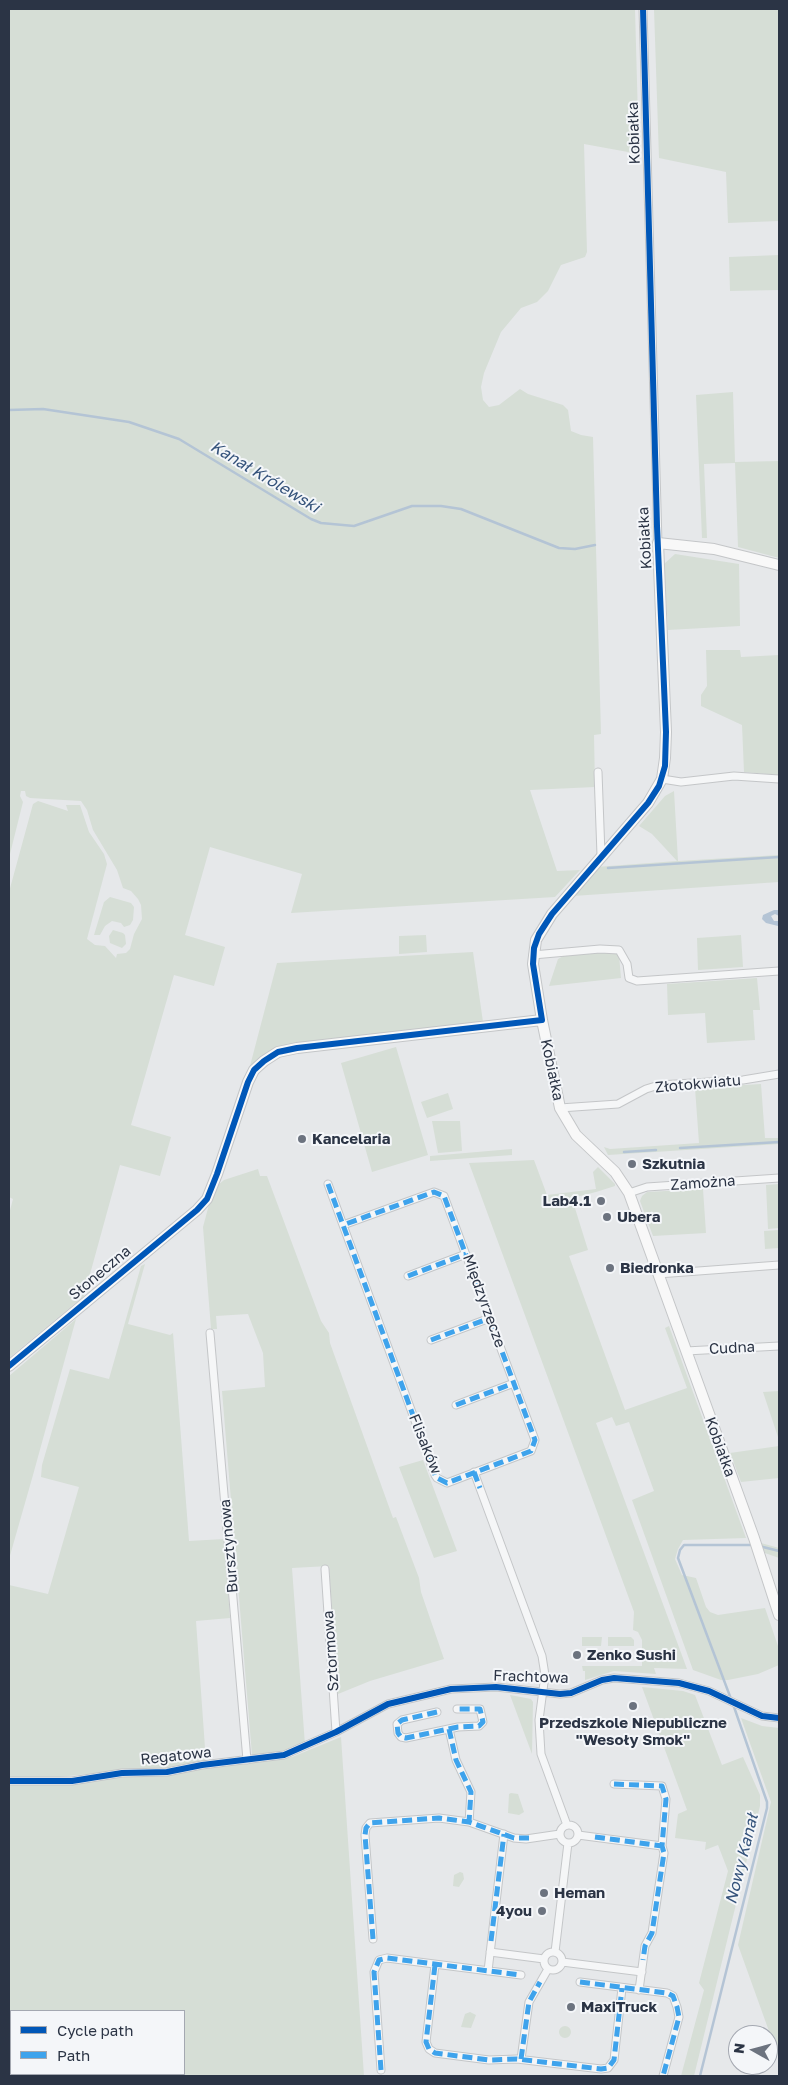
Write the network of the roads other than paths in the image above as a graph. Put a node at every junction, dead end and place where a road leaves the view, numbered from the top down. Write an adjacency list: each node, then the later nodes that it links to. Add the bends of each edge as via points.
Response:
1 (643, 9): 2 (street, Kobiałka)
2 (658, 544): 3 (street, via 714,549); 5 (street, Kobiałka, via 666,732)
3 (779, 565)
4 (598, 772): 7 (street)
5 (662, 778): 6 (street, via 681,782 734,776); 7 (street, Kobiałka, via 648,803)
6 (779, 779)
7 (601, 855): 8 (street, Kobiałka, via 545,924 536,940)
8 (533, 955): 9 (street, via 619,950 627,964 629,978 637,981); 10 (street, Kobiałka)
9 (779, 971)
10 (542, 1020): 12 (street, Kobiałka); 26 (street, Słoneczna, via 297,1048 272,1056 257,1067 248,1082 207,1199)
11 (779, 1074): 12 (street, Złotokwiatu, via 742,1080 659,1085 618,1104)
12 (560, 1108): 15 (street, Kobiałka, via 576,1135 615,1172)
13 (779, 1178): 15 (street, Zamożna, via 647,1187)
14 (328, 1184): 16 (street, Flisaków)
15 (629, 1193): 19 (street, Kobiałka)
16 (343, 1225): 17 (street, Międzyrzecze, via 437,1192 446,1198); 29 (street, Flisaków, via 435,1475 447,1482)
17 (466, 1254): 20 (street); 21 (street, Międzyrzecze)
18 (779, 1265): 19 (street)
19 (658, 1274): 25 (street, Kobiałka)
20 (408, 1276)
21 (490, 1318): 23 (street); 27 (street, Międzyrzecze)
22 (210, 1333): 38 (street, Bursztynowa)
23 (431, 1340)
24 (779, 1346): 25 (street, Cudna)
25 (686, 1351): 31 (street, Kobiałka)
26 (9, 1366)
27 (514, 1384): 28 (street); 29 (street, Międzyrzecze, via 535,1440 534,1447)
28 (456, 1405)
29 (474, 1472): 32 (street, via 542,1656)
30 (325, 1569): 37 (street, Sztormowa)
31 (779, 1615)
32 (543, 1692): 35 (street, Frachtowa, via 571,1693 614,1678 688,1685 714,1693 762,1716); 37 (street, Frachtowa, via 496,1687 446,1690 388,1704); 42 (street, via 539,1720 541,1754)
33 (457, 1709): 36 (street, via 480,1709 483,1722 479,1726)
34 (437, 1712): 36 (street, via 402,1720 398,1724 398,1733 406,1738)
35 (779, 1718)
36 (450, 1729): 41 (street, via 456,1760 471,1792)
37 (339, 1731): 38 (street, Regatowa, via 292,1753)
38 (247, 1760): 39 (street, Regatowa, via 72,1781)
39 (9, 1781)
40 (614, 1784): 47 (street, via 662,1786 667,1805)
41 (469, 1822): 43 (street); 48 (street, via 439,1818 374,1822 366,1828)
42 (567, 1825): 44 (street); 45 (street, via 575,1827)
43 (504, 1834): 44 (street, via 526,1839); 49 (street)
44 (560, 1834): 46 (street)
45 (578, 1835): 46 (street, via 575,1841); 47 (street)
46 (568, 1843): 50 (street)
47 (662, 1846): 56 (street, via 660,1886)
48 (373, 1938)
49 (490, 1952): 51 (street); 55 (street)
50 (555, 1952): 51 (street, via 548,1953); 52 (street, via 560,1954)
51 (544, 1959): 54 (street)
52 (562, 1962): 54 (street, via 559,1968); 56 (street)
53 (435, 1965): 55 (street); 61 (street, via 426,2042 431,2052 489,2060); 62 (street, via 386,1958 377,1963 374,1972)
54 (548, 1969): 61 (street, via 529,2002)
55 (488, 1971): 57 (street)
56 (642, 1972): 60 (street)
57 (521, 1975)
58 (580, 1982): 59 (street)
59 (622, 1988): 60 (street); 61 (street, via 614,2060 608,2068)
60 (640, 1990): 63 (street, via 670,1994 678,2007 679,2017)
61 (521, 2060)
62 (381, 2070)
63 (663, 2076)

